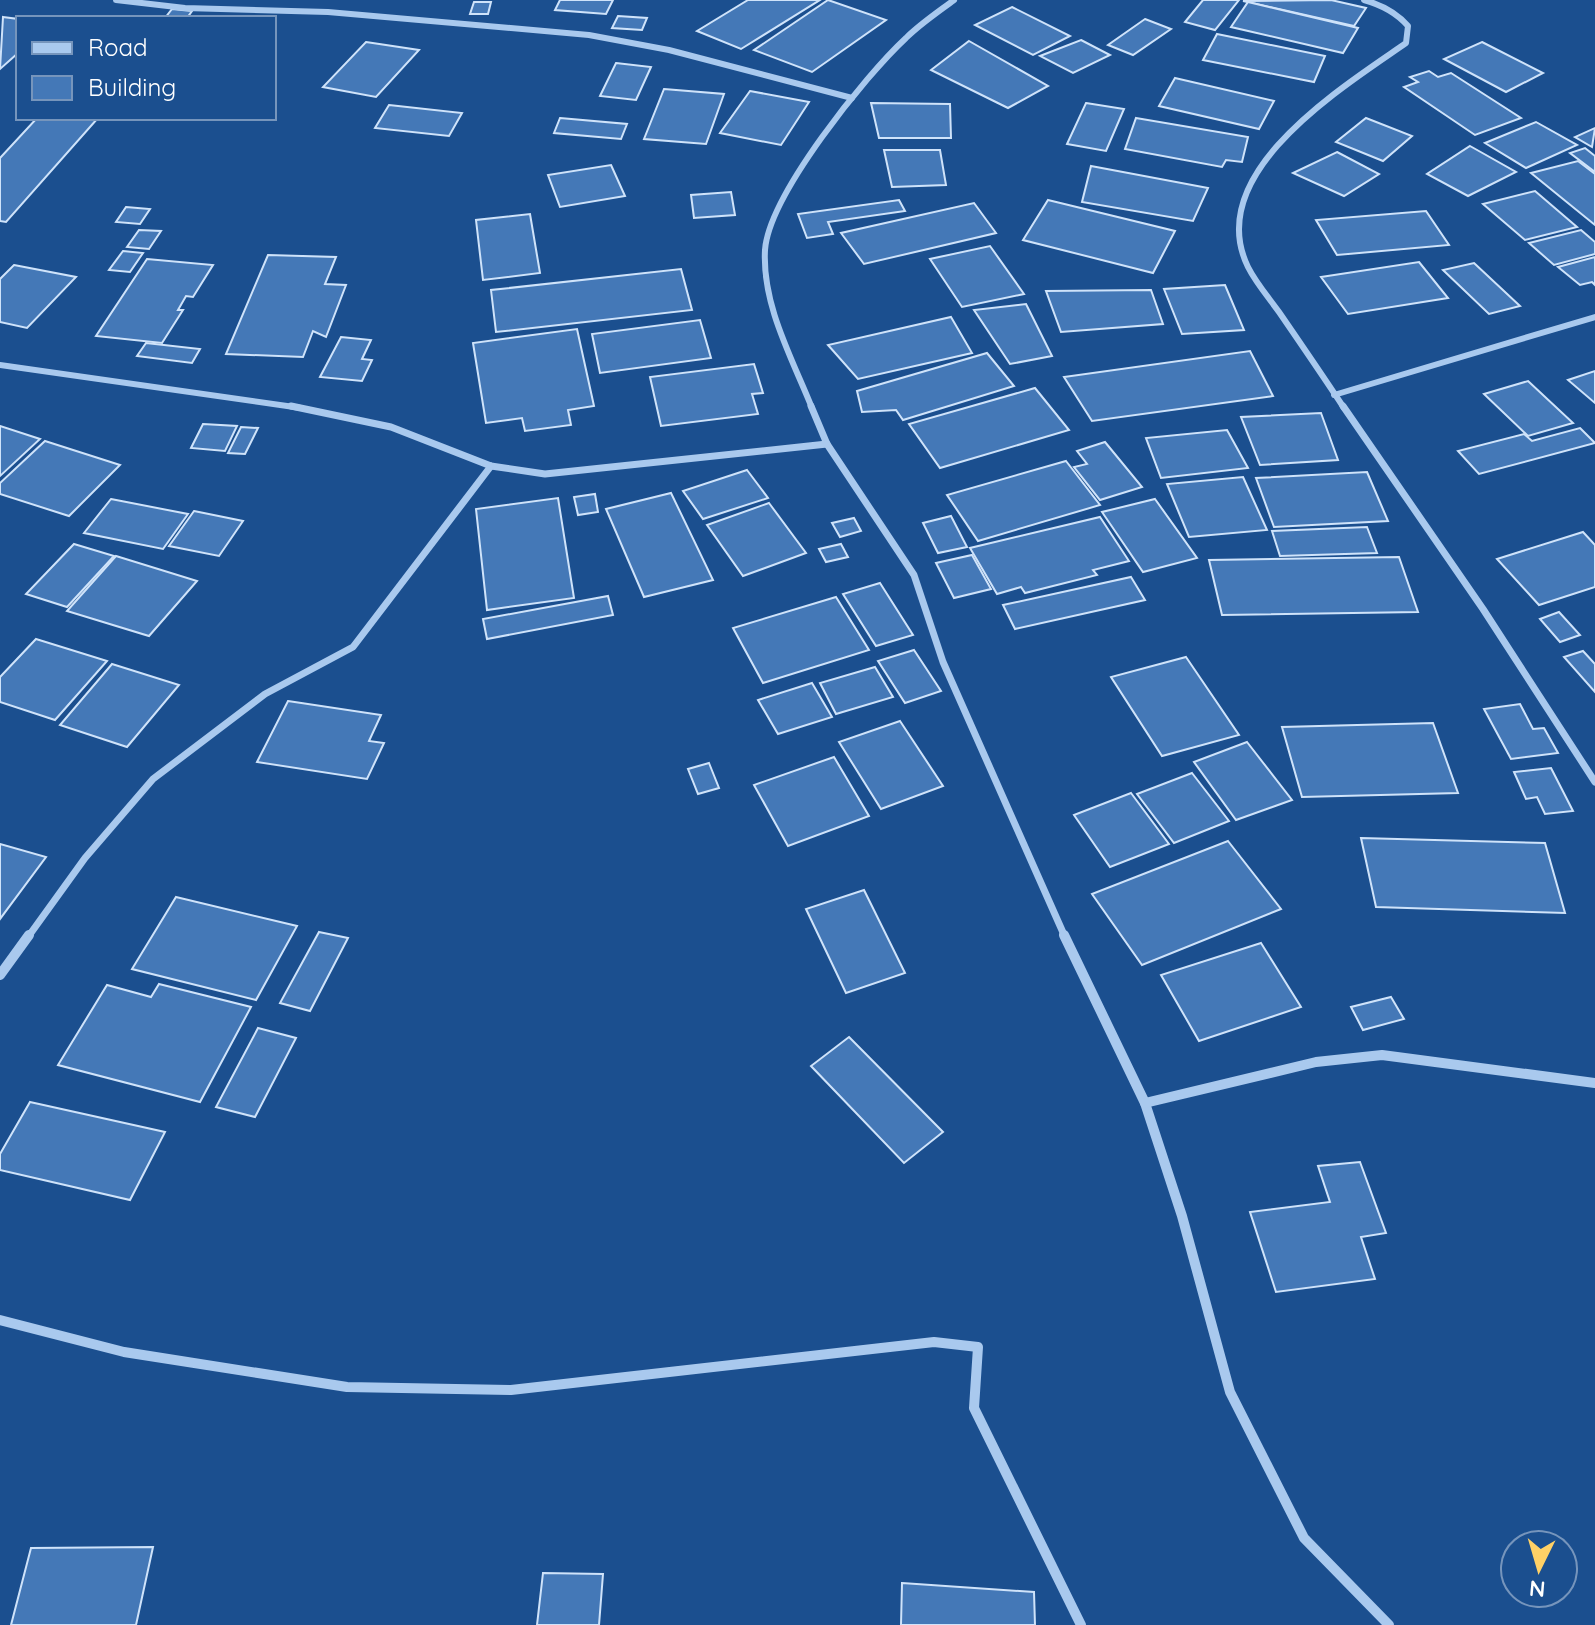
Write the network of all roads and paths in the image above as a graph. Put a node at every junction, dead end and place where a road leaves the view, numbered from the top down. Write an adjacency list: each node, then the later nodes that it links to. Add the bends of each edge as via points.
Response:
1 (116, 0): 4 (street, via 589,35 669,50)
2 (954, 0): 4 (street, via 906,37)
3 (1364, 0): 7 (street, via 1398,14 1408,26 1406,43 1297,126 1248,183 1239,215 1247,266)
4 (852, 98): 8 (street, via 784,195 765,249 772,311)
5 (1595, 317): 7 (street)
6 (0, 365): 9 (street, via 284,404 391,427)
7 (1334, 395): 10 (street)
8 (827, 444): 9 (street, via 545,474); 13 (street, via 914,575 943,662 1037,878)
9 (491, 466): 11 (street, via 353,647 265,694 153,779 85,858)
10 (1594, 778)
11 (0, 975)
12 (1595, 1083): 13 (street, via 1382,1055 1316,1062)
13 (1145, 1103): 16 (street, via 1230,1392 1304,1538)
14 (0, 1320): 15 (street, via 124,1352 362,1388 511,1390 934,1342 978,1347 974,1408)
15 (1081, 1625)
16 (1389, 1625)

